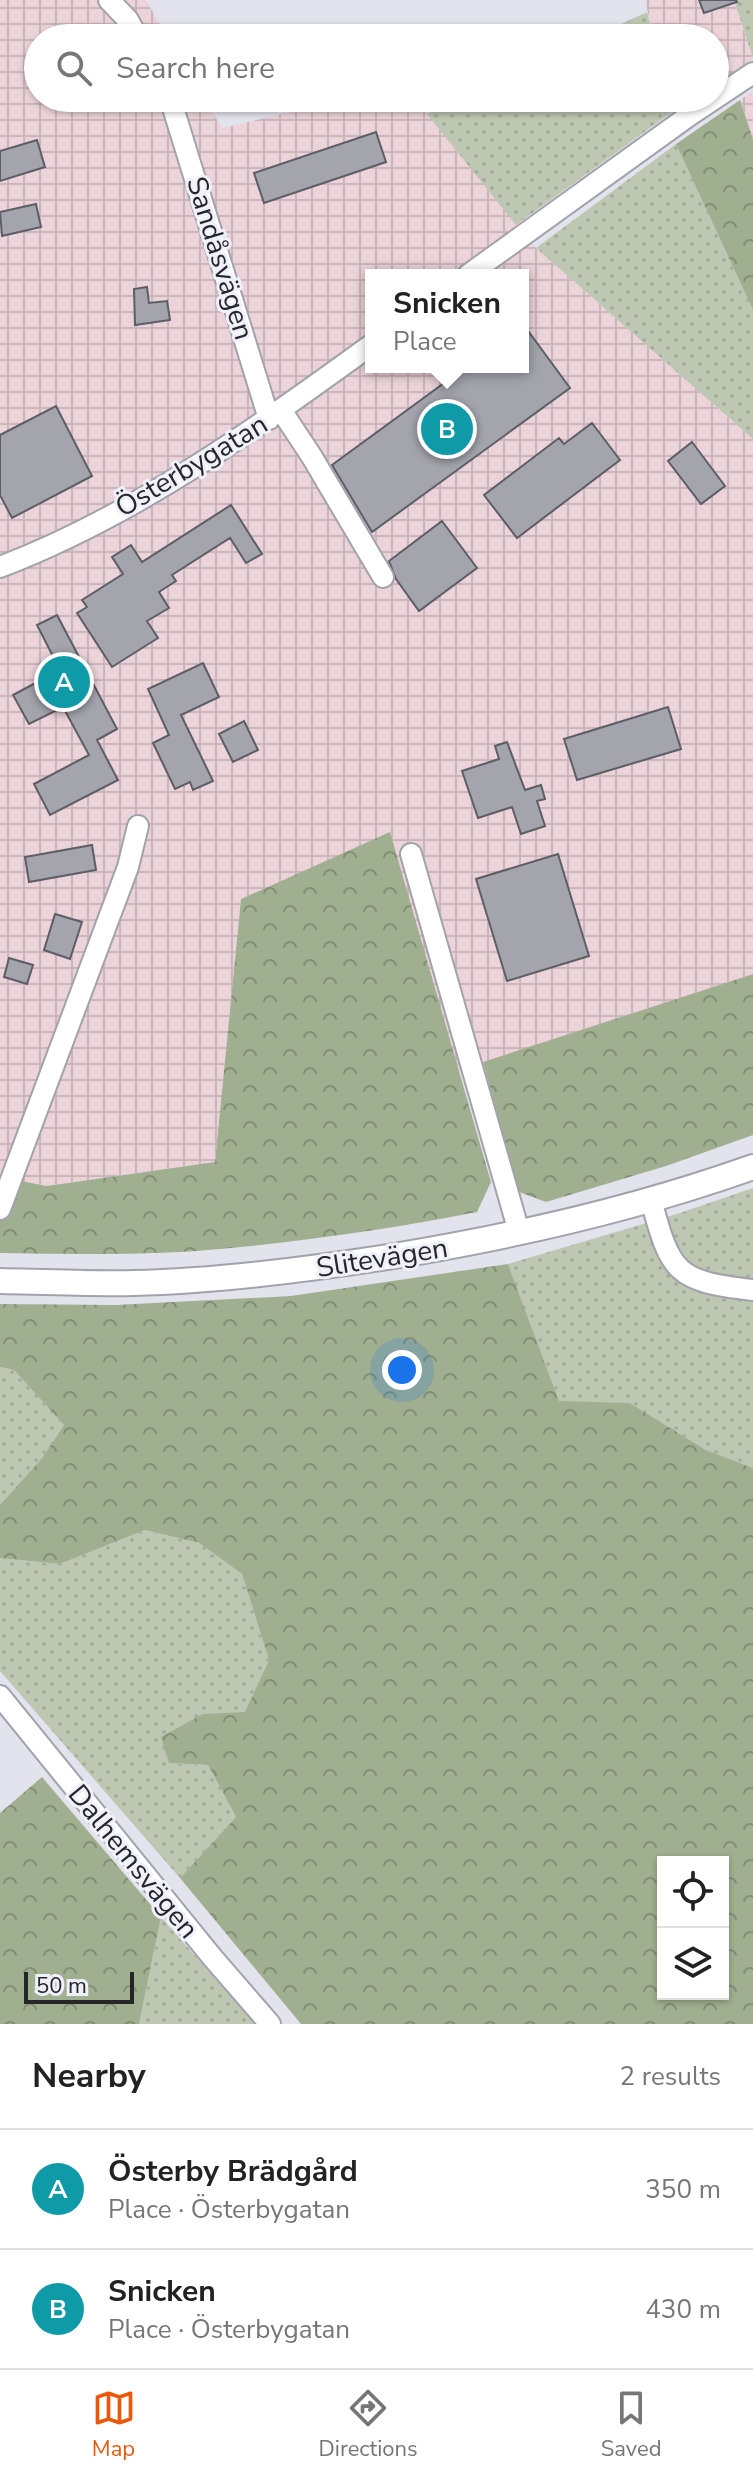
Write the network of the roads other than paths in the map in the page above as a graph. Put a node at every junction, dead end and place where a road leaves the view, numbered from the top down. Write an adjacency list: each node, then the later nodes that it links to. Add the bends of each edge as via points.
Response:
1 (109, 0): 2 (street)
2 (130, 24)
3 (753, 73): 4 (street)
4 (729, 89)
5 (175, 112): 9 (street, Sandåsvägen)
6 (694, 112): 7 (street)
7 (476, 269)
8 (365, 349): 9 (street, Österbygatan)
9 (275, 415): 10 (street, Österbygatan, via 172,482); 11 (street, Sandåsvägen, via 312,457)
10 (0, 567)
11 (383, 577)
12 (138, 826): 16 (street, via 128,867)
13 (411, 854): 17 (street)
14 (753, 1167): 15 (main road, Slitevägen)
15 (651, 1200): 17 (main road, Slitevägen); 19 (street, via 675,1266 704,1284)
16 (0, 1209)
17 (519, 1232): 18 (main road, Slitevägen, via 341,1265 226,1277 134,1283)
18 (0, 1281)
19 (753, 1290)
20 (0, 1696): 21 (street, Dalhemsvägen)
21 (270, 2024)

